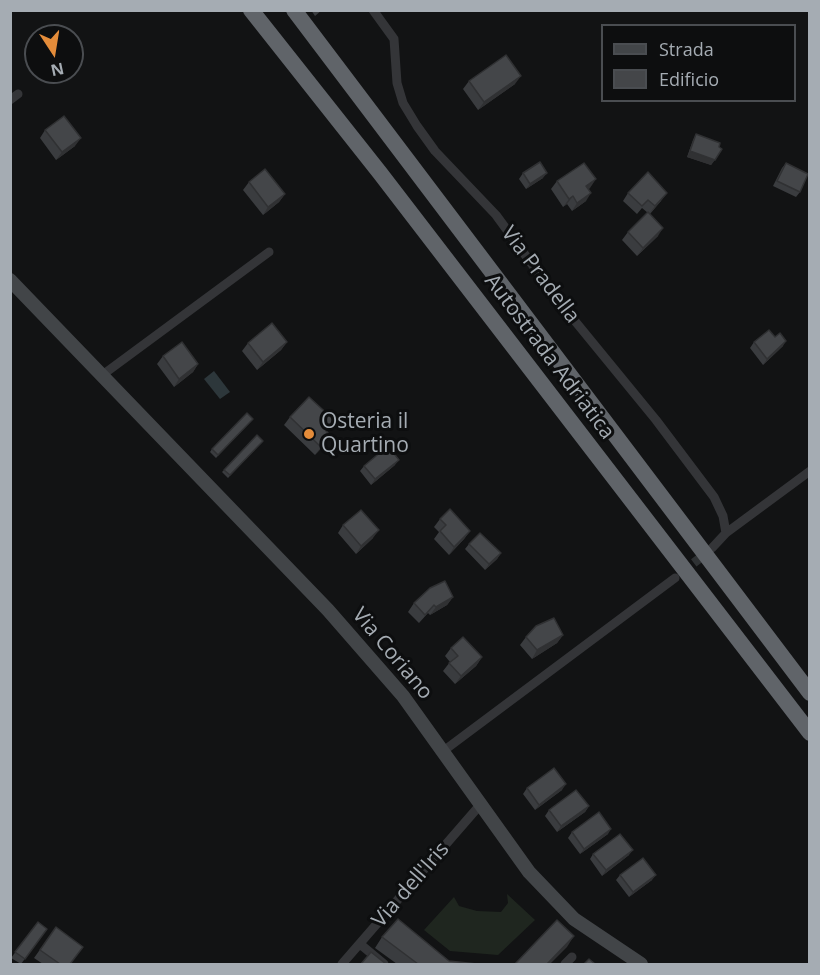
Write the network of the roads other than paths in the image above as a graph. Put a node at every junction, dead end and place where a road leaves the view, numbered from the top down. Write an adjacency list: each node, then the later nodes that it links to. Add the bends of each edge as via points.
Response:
1 (251, 10): 12 (highway, Autostrada Adriatica)
2 (294, 10): 11 (highway, Autostrada Adriatica)
3 (373, 10): 8 (street, Via Pradella, via 394,39 400,93 417,126 435,151 496,215 561,304 656,420 714,497)
4 (269, 252): 6 (street)
5 (10, 280): 6 (main road, Via Coriano)
6 (101, 376): 13 (main road, Via Coriano, via 328,610 403,696)
7 (810, 471): 8 (street)
8 (726, 533): 9 (street)
9 (712, 548)
10 (675, 578): 13 (street)
11 (810, 693)
12 (810, 733)
13 (442, 752): 14 (main road, Via Coriano)
14 (480, 805): 15 (street, Via dell'Iris); 18 (main road, Via Coriano, via 529,872 574,919)
15 (360, 944): 16 (street, Via dell'Iris); 17 (street)
16 (342, 964)
17 (384, 964)
18 (641, 964)

